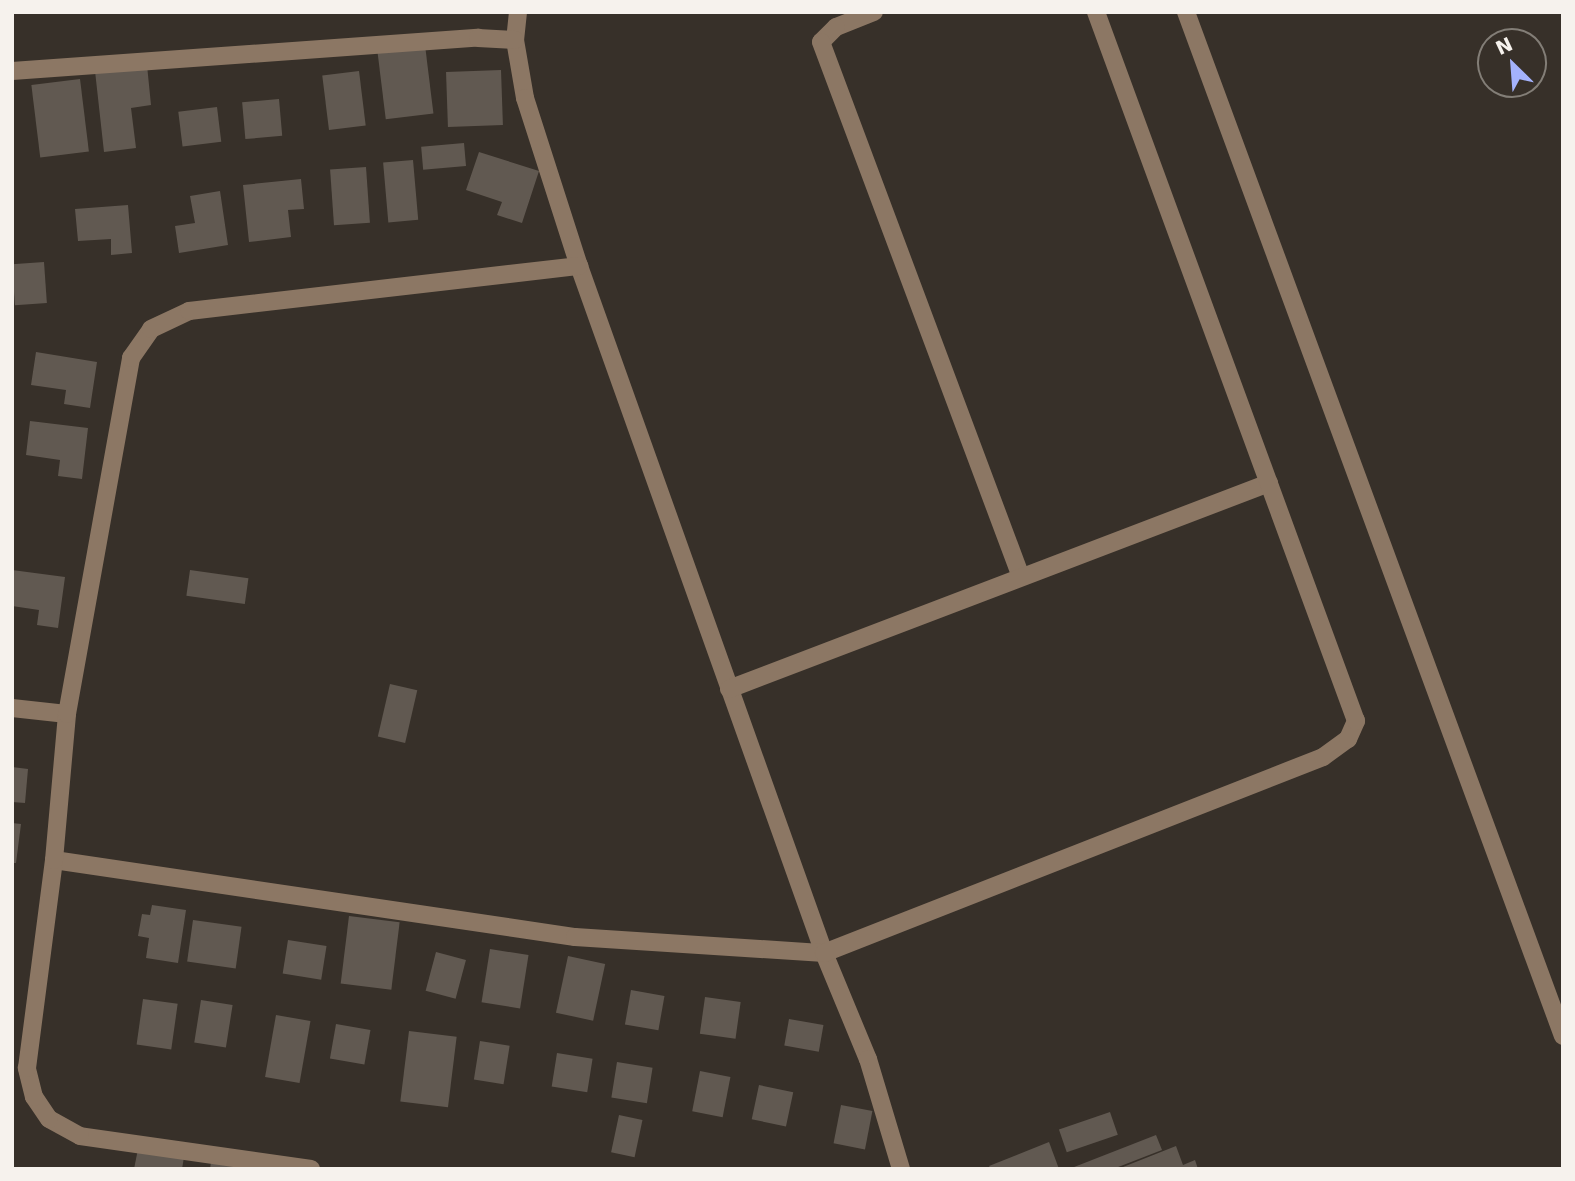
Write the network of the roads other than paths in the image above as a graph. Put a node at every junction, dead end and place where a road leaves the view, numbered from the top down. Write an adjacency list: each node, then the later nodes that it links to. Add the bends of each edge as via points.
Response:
1 (518, 12): 5 (street)
2 (874, 12): 9 (street, via 836,27 821,42)
3 (1096, 12): 8 (street)
4 (1186, 12): 15 (street)
5 (515, 40): 6 (street, via 478,38); 7 (street, via 524,98)
6 (12, 71)
7 (579, 266): 10 (street); 12 (street, via 189,311 151,329 131,358)
8 (1269, 483): 9 (street); 14 (street, via 1356,720 1348,739 1323,757)
9 (1021, 577): 10 (street)
10 (729, 689): 14 (street)
11 (12, 708): 12 (street)
12 (67, 715): 13 (street)
13 (54, 860): 14 (street, via 575,937); 16 (street, via 27,1068 34,1097 49,1119 80,1136)
14 (824, 953): 17 (street, via 868,1059)
15 (1563, 1036)
16 (311, 1169)
17 (901, 1169)

